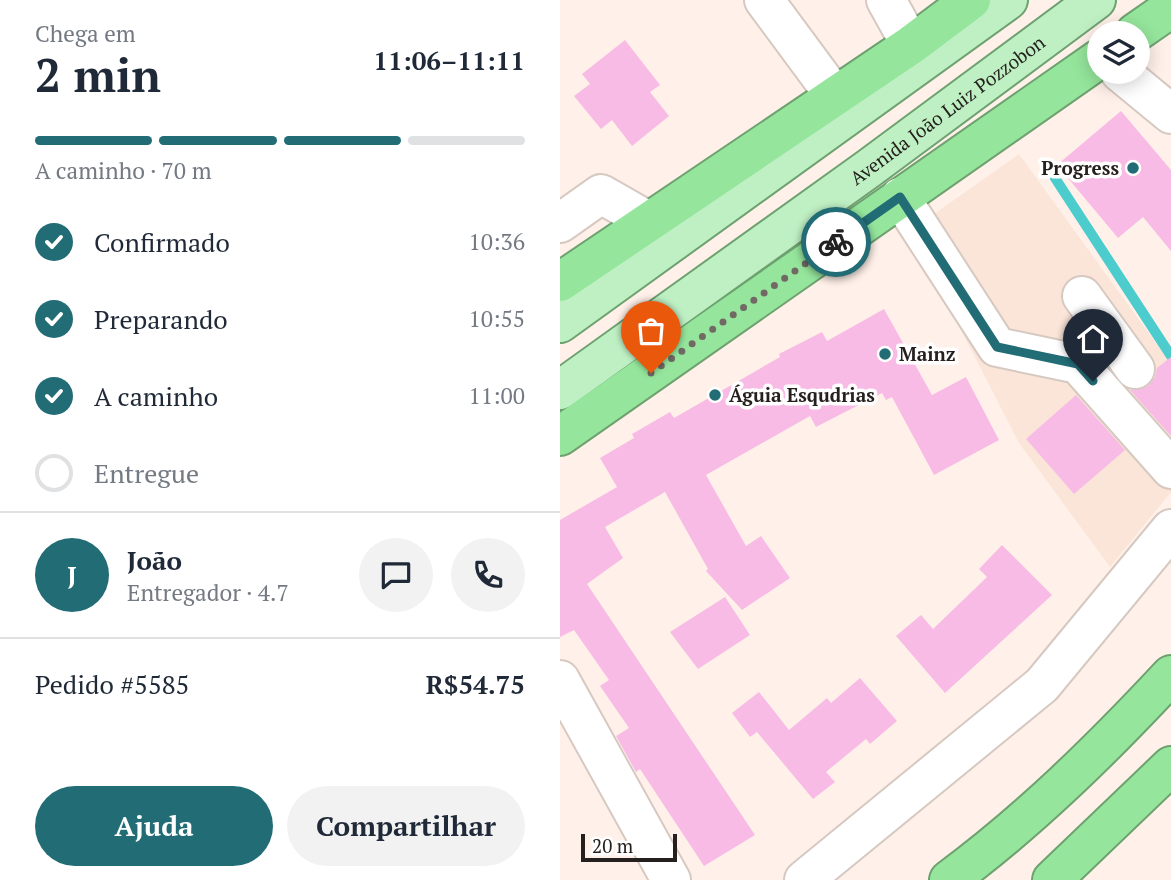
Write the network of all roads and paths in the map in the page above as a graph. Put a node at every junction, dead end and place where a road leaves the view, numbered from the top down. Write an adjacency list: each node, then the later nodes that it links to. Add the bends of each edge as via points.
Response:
1 (764, 0): 11 (street)
2 (886, 0): 8 (street)
3 (971, 0): 8 (highway)
4 (1008, 0): 18 (main road)
5 (1096, 0): 22 (main road, Avenida João Luiz Pozzobon)
6 (1171, 8): 7 (highway)
7 (1150, 23)
8 (911, 45): 11 (highway)
9 (1087, 67): 13 (highway)
10 (1135, 84): 12 (street)
11 (835, 96): 14 (highway)
12 (1171, 114)
13 (900, 197): 20 (street, via 997,347); 23 (highway)
14 (650, 222): 15 (street, via 601,194); 16 (highway)
15 (560, 223)
16 (560, 282)
17 (1082, 296): 19 (street)
18 (560, 323)
19 (1113, 338): 20 (street); 21 (street)
20 (1078, 364): 24 (street)
21 (1135, 369)
22 (560, 390)
23 (560, 436)
24 (1171, 469)
25 (1171, 529): 30 (street, via 1042,685)
26 (1171, 675): 31 (highway, via 1100,751)
27 (560, 680): 29 (street)
28 (1171, 766): 32 (highway)
29 (671, 880)
30 (804, 880)
31 (949, 880)
32 (1052, 880)

